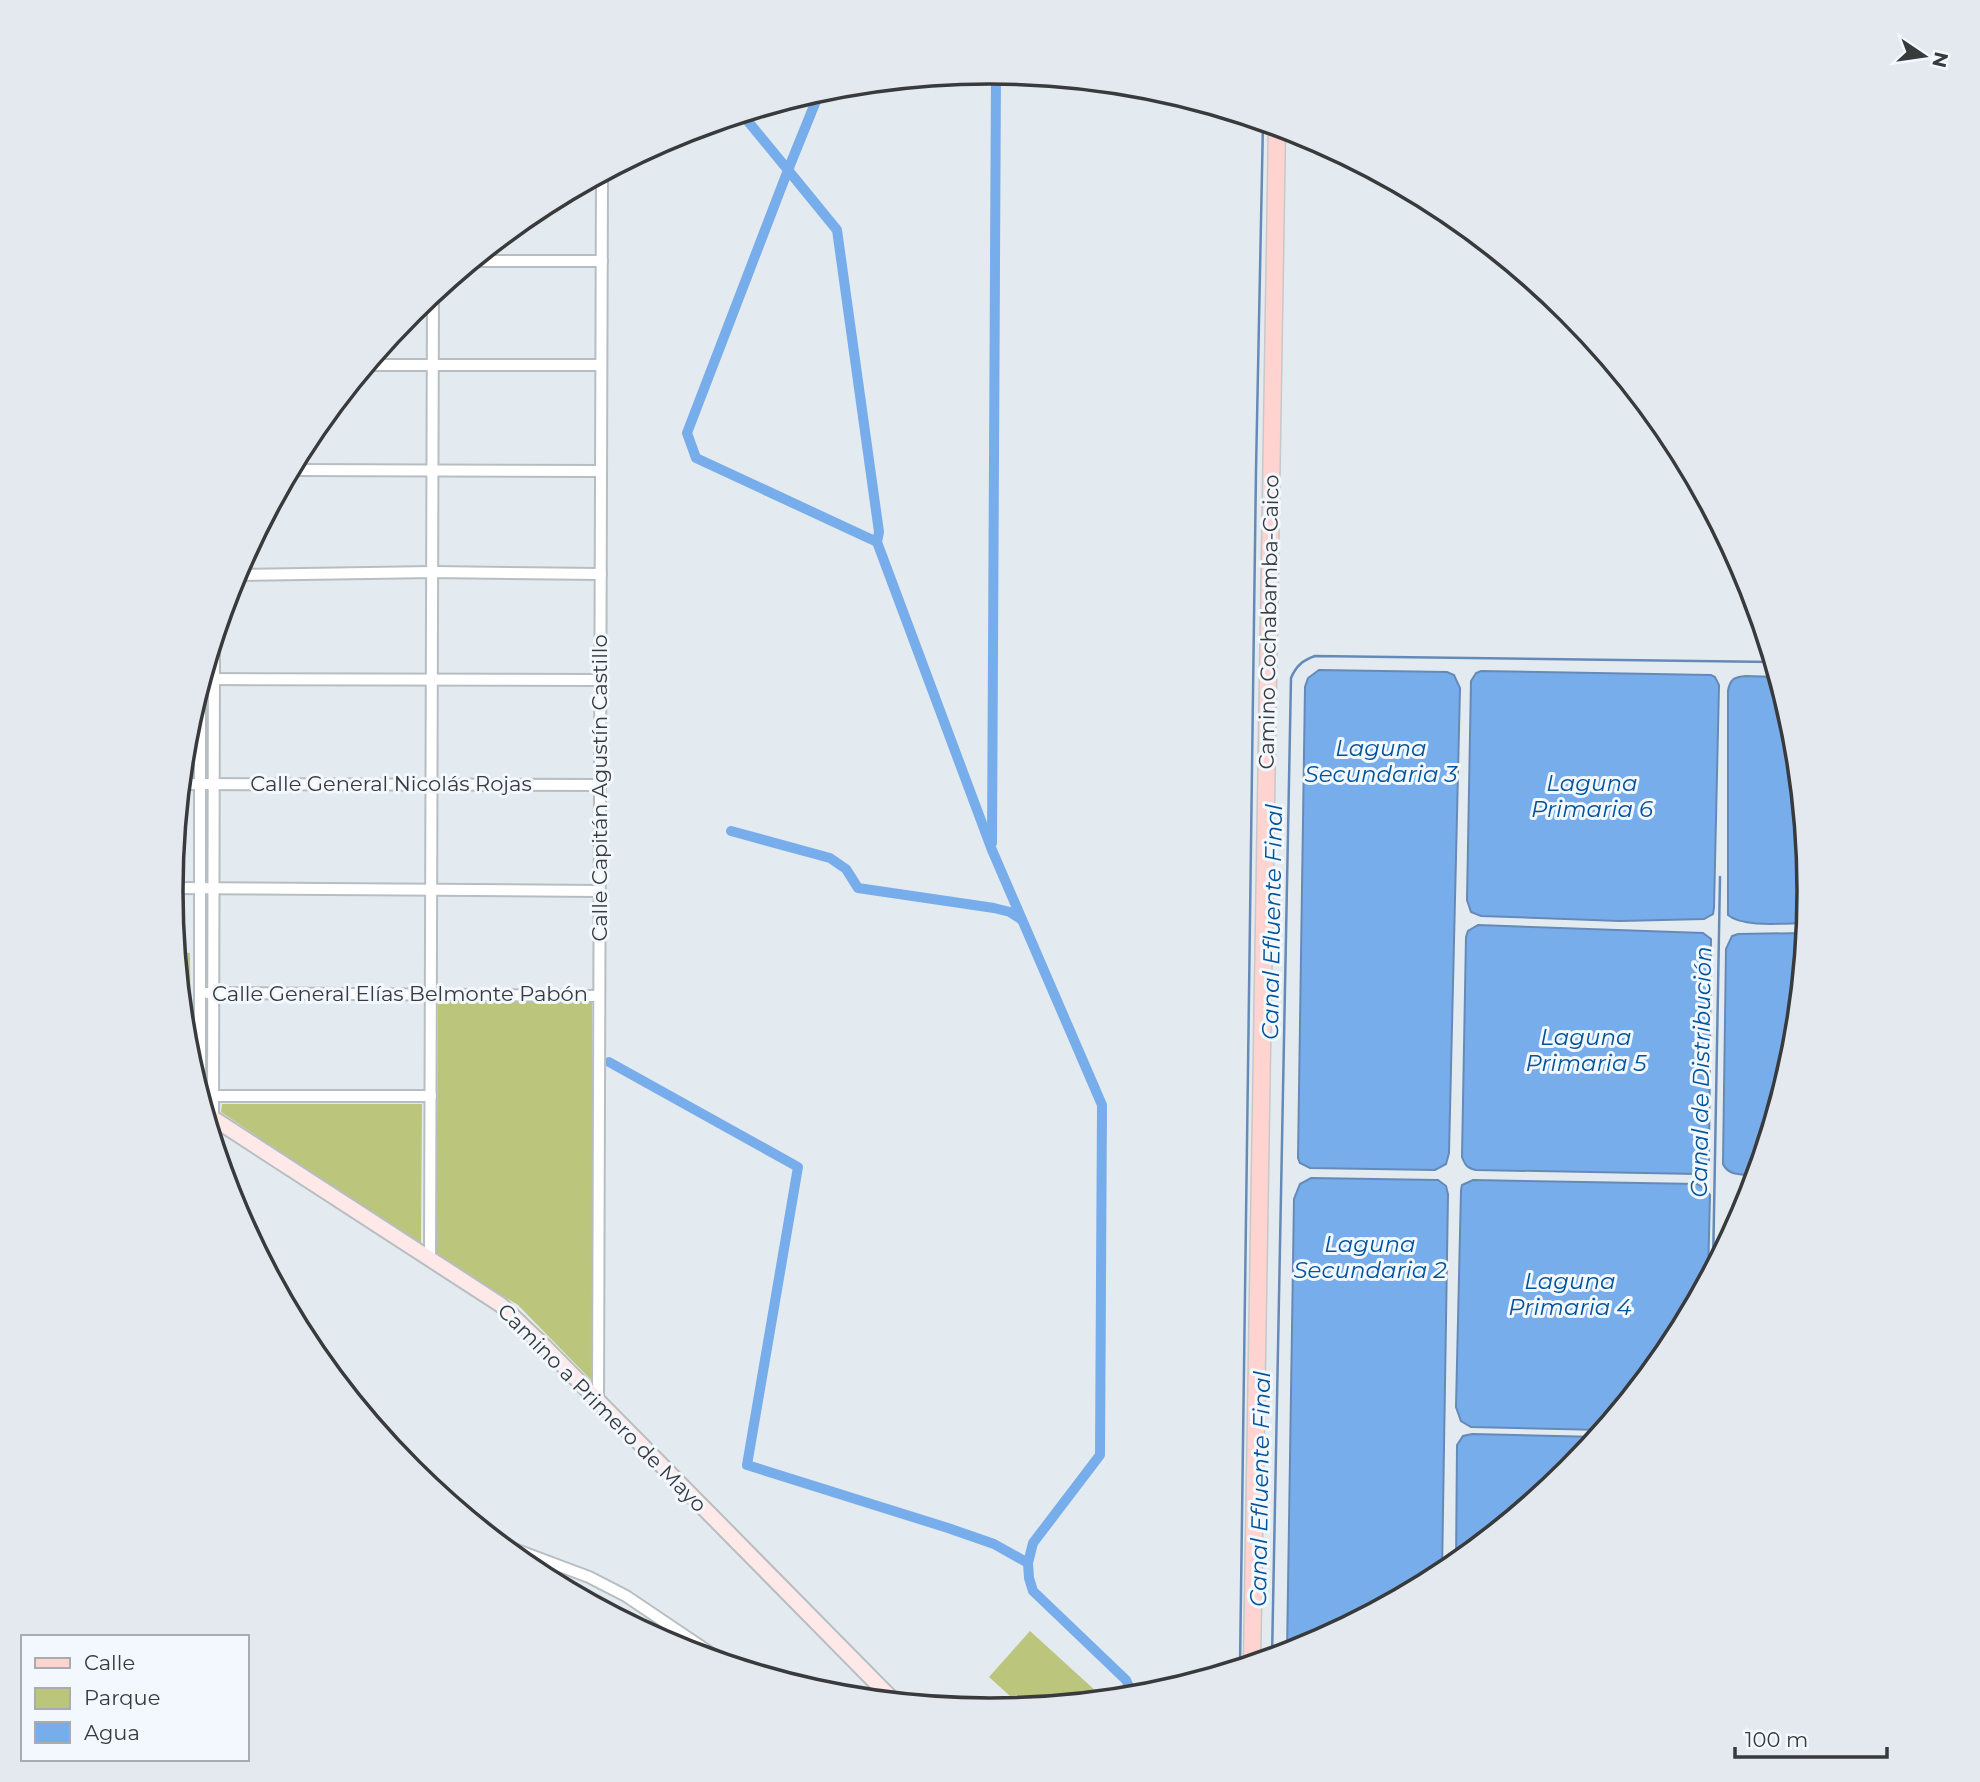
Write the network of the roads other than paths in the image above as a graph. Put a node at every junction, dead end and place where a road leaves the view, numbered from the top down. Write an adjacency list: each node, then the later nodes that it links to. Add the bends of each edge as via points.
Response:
1 (1277, 137): 44 (main road, Camino Cochabamba-Caico)
2 (602, 184): 4 (street, Calle Capitán Agustín Castillo)
3 (487, 261): 4 (street)
4 (601, 261): 8 (street, Calle Capitán Agustín Castillo)
5 (433, 307): 7 (street)
6 (378, 365): 7 (street)
7 (433, 365): 8 (street); 10 (street)
8 (601, 365): 11 (street, Calle Capitán Agustín Castillo)
9 (302, 470): 10 (street)
10 (433, 470): 11 (street); 12 (street)
11 (601, 471): 14 (street, Calle Capitán Agustín Castillo)
12 (433, 572): 13 (street); 14 (street); 17 (street)
13 (247, 575)
14 (601, 575): 16 (street, Calle Capitán Agustín Castillo)
15 (211, 679): 17 (street)
16 (600, 680): 17 (street); 24 (street, Calle Capitán Agustín Castillo)
17 (432, 681): 23 (street)
18 (209, 689): 22 (street)
19 (200, 729): 21 (street)
20 (190, 784): 21 (street, Calle General Nicolás Rojas)
21 (200, 784): 22 (street, Calle General Nicolás Rojas); 26 (street)
22 (214, 784): 23 (street, Calle General Nicolás Rojas); 27 (street)
23 (432, 785): 24 (street, Calle General Nicolás Rojas); 28 (street)
24 (600, 785): 29 (street, Calle Capitán Agustín Castillo)
25 (183, 888): 26 (street)
26 (200, 888): 27 (street); 30 (street)
27 (214, 888): 28 (street); 31 (street)
28 (432, 890): 29 (street); 32 (street)
29 (600, 891): 33 (street, Calle Capitán Agustín Castillo)
30 (200, 993): 31 (street, Calle General Elías Belmonte Pabón); 34 (street)
31 (214, 993): 32 (street, Calle General Elías Belmonte Pabón); 36 (street)
32 (432, 994): 33 (street, Calle General Elías Belmonte Pabón); 37 (street)
33 (599, 996): 41 (street, Calle Capitán Agustín Castillo)
34 (200, 1053)
35 (209, 1096): 36 (street)
36 (213, 1096): 37 (street); 38 (street)
37 (431, 1096): 40 (street)
38 (211, 1104)
39 (216, 1120): 40 (main road, Camino a Primero de Mayo)
40 (430, 1259): 41 (main road, Camino a Primero de Mayo, via 501,1305)
41 (598, 1402): 45 (main road, Camino a Primero de Mayo)
42 (535, 1557): 43 (street, via 626,1596)
43 (694, 1642)
44 (1252, 1654)
45 (884, 1691)

